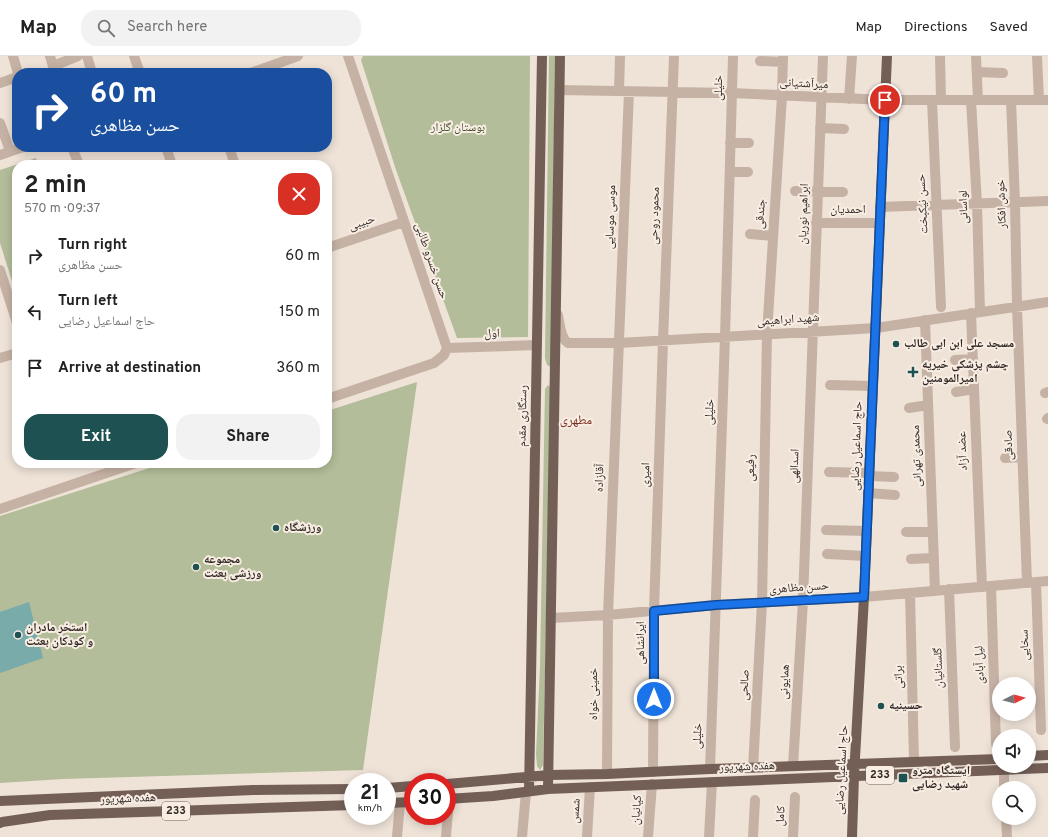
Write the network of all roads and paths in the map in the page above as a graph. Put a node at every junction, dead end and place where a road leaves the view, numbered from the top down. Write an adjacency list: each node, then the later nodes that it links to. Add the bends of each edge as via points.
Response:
1 (13, 56): 21 (street)
2 (78, 56): 20 (street)
3 (87, 56): 22 (street)
4 (134, 56): 23 (street)
5 (298, 56): 24 (street)
6 (348, 56): 59 (street, حسن خسرو طالبی)
7 (542, 56): 80 (main road, رستگاری مقدم)
8 (560, 56): 29 (main road)
9 (620, 56): 30 (street)
10 (674, 56): 32 (street, محمود روحی)
11 (733, 56): 33 (street, خلیلی)
12 (822, 56): 35 (street, ابراهیم نوریان)
13 (852, 56): 36 (street)
14 (887, 56): 37 (main road, حاج اسماعیل رضایی)
15 (940, 56): 38 (street, حسن نیکبخت)
16 (976, 56): 25 (street, لواسانی)
17 (1037, 56): 41 (street)
18 (783, 59): 19 (street); 34 (street, جندقی)
19 (760, 61)
20 (53, 65)
21 (17, 68)
22 (91, 68)
23 (138, 68)
24 (264, 68)
25 (977, 72): 26 (street); 39 (street, لواسانی)
26 (1003, 73)
27 (12, 79): 28 (street)
28 (0, 83)
29 (558, 90): 30 (street, میرآشتیانی); 68 (main road)
30 (619, 91): 31 (street, میرآشتیانی)
31 (630, 91): 32 (street, میرآشتیانی); 79 (street, موسی موسایی)
32 (673, 92): 33 (street, میرآشتیانی); 78 (street, محمود روحی)
33 (732, 93): 34 (street, میرآشتیانی); 45 (street, خلیلی)
34 (782, 96): 35 (street, میرآشتیانی); 63 (street, جندقی)
35 (821, 98): 36 (street, میرآشتیانی); 43 (street, ابراهیم نوریان)
36 (849, 99): 37 (street, میرآشتیانی)
37 (885, 100): 38 (street, میرآشتیانی); 58 (main road, حاج اسماعیل رضایی)
38 (936, 100): 39 (street, میرآشتیانی); 57 (street, حسن نیکبخت)
39 (975, 100): 40 (street, میرآشتیانی); 56 (street, لواسانی)
40 (1012, 100): 41 (street, میرآشتیانی); 55 (street, خوش افکار)
41 (1044, 100)
42 (0, 123): 47 (street)
43 (820, 128): 44 (street); 52 (street, ابراهیم نوریان)
44 (844, 129)
45 (730, 143): 46 (street); 49 (street, خلیلی)
46 (749, 143)
47 (10, 151): 48 (street)
48 (0, 155)
49 (730, 172): 50 (street); 77 (street, خلیلی)
50 (748, 172)
51 (794, 191): 52 (street)
52 (818, 192): 53 (street); 60 (street, ابراهیم نوریان)
53 (842, 192)
54 (1048, 201): 55 (street)
55 (1016, 202): 56 (street); 69 (street, خوش افکار)
56 (977, 204): 57 (street); 72 (street, لواسانی)
57 (937, 205): 58 (street); 70 (street, حسن نیکبخت)
58 (880, 207): 61 (main road, حاج اسماعیل رضایی)
59 (404, 222): 64 (street, حبیبی); 81 (street, حسن خسرو طالبی)
60 (816, 223): 61 (street, احمدیان); 75 (street, ابراهیم نوریان)
61 (880, 223): 74 (main road, حاج اسماعیل رضایی)
62 (750, 234): 63 (street)
63 (773, 236): 76 (street, جندقی)
64 (332, 246)
65 (0, 270): 66 (street)
66 (3, 287): 71 (street)
67 (1048, 302): 69 (street, شهید ابراهیمی)
68 (556, 306): 79 (street, شهید ابراهیمی, via 565,341); 87 (main road)
69 (1017, 306): 72 (street, شهید ابراهیمی); 95 (street, صادقی)
70 (942, 307)
71 (12, 310)
72 (975, 313): 73 (street, شهید ابراهیمی); 84 (street, عضد آزاد)
73 (926, 320): 74 (street, شهید ابراهیمی); 93 (street, محمدی تهرانی)
74 (876, 328): 75 (street, شهید ابراهیمی); 89 (main road, حاج اسماعیل رضایی)
75 (812, 332): 76 (street, شهید ابراهیمی); 119 (street, اسدالهی)
76 (767, 334): 77 (street, شهید ابراهیمی); 120 (street, رفیعی)
77 (726, 337): 78 (street, شهید ابراهیمی); 121 (street, خلیلی)
78 (663, 340): 79 (street, شهید ابراهیمی); 122 (street, امیری)
79 (619, 343): 123 (street, آقازاده)
80 (537, 345): 81 (street, اول); 86 (main road, رستگاری مقدم)
81 (447, 348): 92 (street, via 444,355 434,363)
82 (12, 354): 83 (street)
83 (0, 358)
84 (973, 359): 85 (street); 90 (street, عضد آزاد)
85 (955, 360)
86 (536, 373): 87 (main road); 143 (main road, رستگاری مقدم)
87 (555, 373): 124 (main road)
88 (830, 385): 89 (street)
89 (873, 386): 99 (main road, حاج اسماعیل رضایی)
90 (974, 390): 91 (street); 114 (street, عضد آزاد)
91 (956, 392)
92 (332, 397)
93 (928, 405): 94 (street); 107 (street, محمدی تهرانی)
94 (909, 408)
95 (1022, 457): 96 (street); 113 (street, صادقی)
96 (1005, 458)
97 (121, 468): 103 (street)
98 (829, 472): 99 (street)
99 (869, 474): 100 (street); 101 (main road, حاج اسماعیل رضایی)
100 (894, 477)
101 (868, 493): 102 (street); 105 (main road, حاج اسماعیل رضایی)
102 (895, 495)
103 (0, 509)
104 (826, 530): 105 (street)
105 (867, 531): 109 (main road, حاج اسماعیل رضایی)
106 (906, 532): 107 (street)
107 (933, 532): 110 (street, محمدی تهرانی)
108 (827, 554): 109 (street)
109 (866, 556): 118 (main road, حاج اسماعیل رضایی)
110 (934, 558): 111 (street); 116 (street, محمدی تهرانی)
111 (911, 559)
112 (1048, 581): 113 (street, حسن مظاهری)
113 (1031, 582): 114 (street, حسن مظاهری); 126 (street, سخایی)
114 (986, 586): 115 (street, حسن مظاهری); 125 (street, لیل آبادی)
115 (949, 589): 116 (street, حسن مظاهری); 127 (street, گلستانیان)
116 (935, 591): 117 (street, حسن مظاهری)
117 (910, 593): 118 (street, حسن مظاهری); 131 (street, براتی)
118 (864, 597): 119 (street, حسن مظاهری); 132 (main road, حاج اسماعیل رضایی)
119 (803, 600): 120 (street, حسن مظاهری); 133 (street, همایونی)
120 (762, 603): 121 (street, حسن مظاهری); 134 (street, صالحی)
121 (716, 605): 122 (street, حسن مظاهری); 136 (street, خلیلی)
122 (654, 611): 123 (street, حسن مظاهری); 139 (street, ایرانشاهی)
123 (608, 615): 124 (street, حسن مظاهری); 140 (street, خمینی خواه)
124 (551, 618): 141 (main road)
125 (995, 729)
126 (1041, 730)
127 (955, 747)
128 (1048, 755): 129 (main road)
129 (1036, 756)
130 (992, 759): 131 (main road, هفده شهریور / 233)
131 (914, 761): 132 (main road, هفده شهریور / 233)
132 (855, 764): 133 (main road, هفده شهریور / 233); 142 (main road, حاج اسماعیل رضایی)
133 (793, 766): 134 (main road, هفده شهریور / 233)
134 (753, 768): 136 (main road, هفده شهریور / 233)
135 (1048, 768): 137 (main road, هفده شهریور / 233)
136 (710, 769): 139 (main road, هفده شهریور / 233)
137 (1036, 769)
138 (992, 770): 142 (main road, هفده شهریور / 233)
139 (653, 772): 140 (main road, هفده شهریور / 233)
140 (607, 774): 141 (main road, هفده شهریور / 233)
141 (548, 775): 143 (main road, هفده شهریور / 233); 149 (main road)
142 (854, 776): 144 (main road, هفده شهریور / 233); 170 (main road, حاج اسماعیل رضایی)
143 (530, 777): 145 (main road, هفده شهریور / 233); 150 (main road, رستگاری مقدم)
144 (712, 782): 146 (main road, هفده شهریور / 233); 167 (street)
145 (456, 783)
146 (652, 784): 147 (main road, هفده شهریور / 233); 166 (street, کیانیان)
147 (590, 787): 149 (main road, هفده شهریور / 233); 165 (street, شمس)
148 (344, 789): 154 (main road, هفده شهریور / 233, via 253,790)
149 (548, 789): 150 (main road, هفده شهریور / 233)
150 (528, 791): 152 (main road, هفده شهریور / 233); 164 (street)
151 (795, 797): 169 (street, کامل)
152 (456, 798)
153 (755, 800): 168 (street)
154 (0, 801)
155 (396, 803): 156 (main road)
156 (400, 803): 157 (main road); 162 (street)
157 (404, 803)
158 (344, 805): 159 (main road, هفده شهریور / 233, via 50,815)
159 (1, 822)
160 (447, 825): 163 (street)
161 (1006, 825): 171 (street)
162 (397, 837)
163 (446, 837)
164 (522, 837)
165 (587, 837)
166 (648, 837)
167 (709, 837)
168 (753, 837)
169 (792, 837)
170 (852, 837)
171 (1007, 837)

